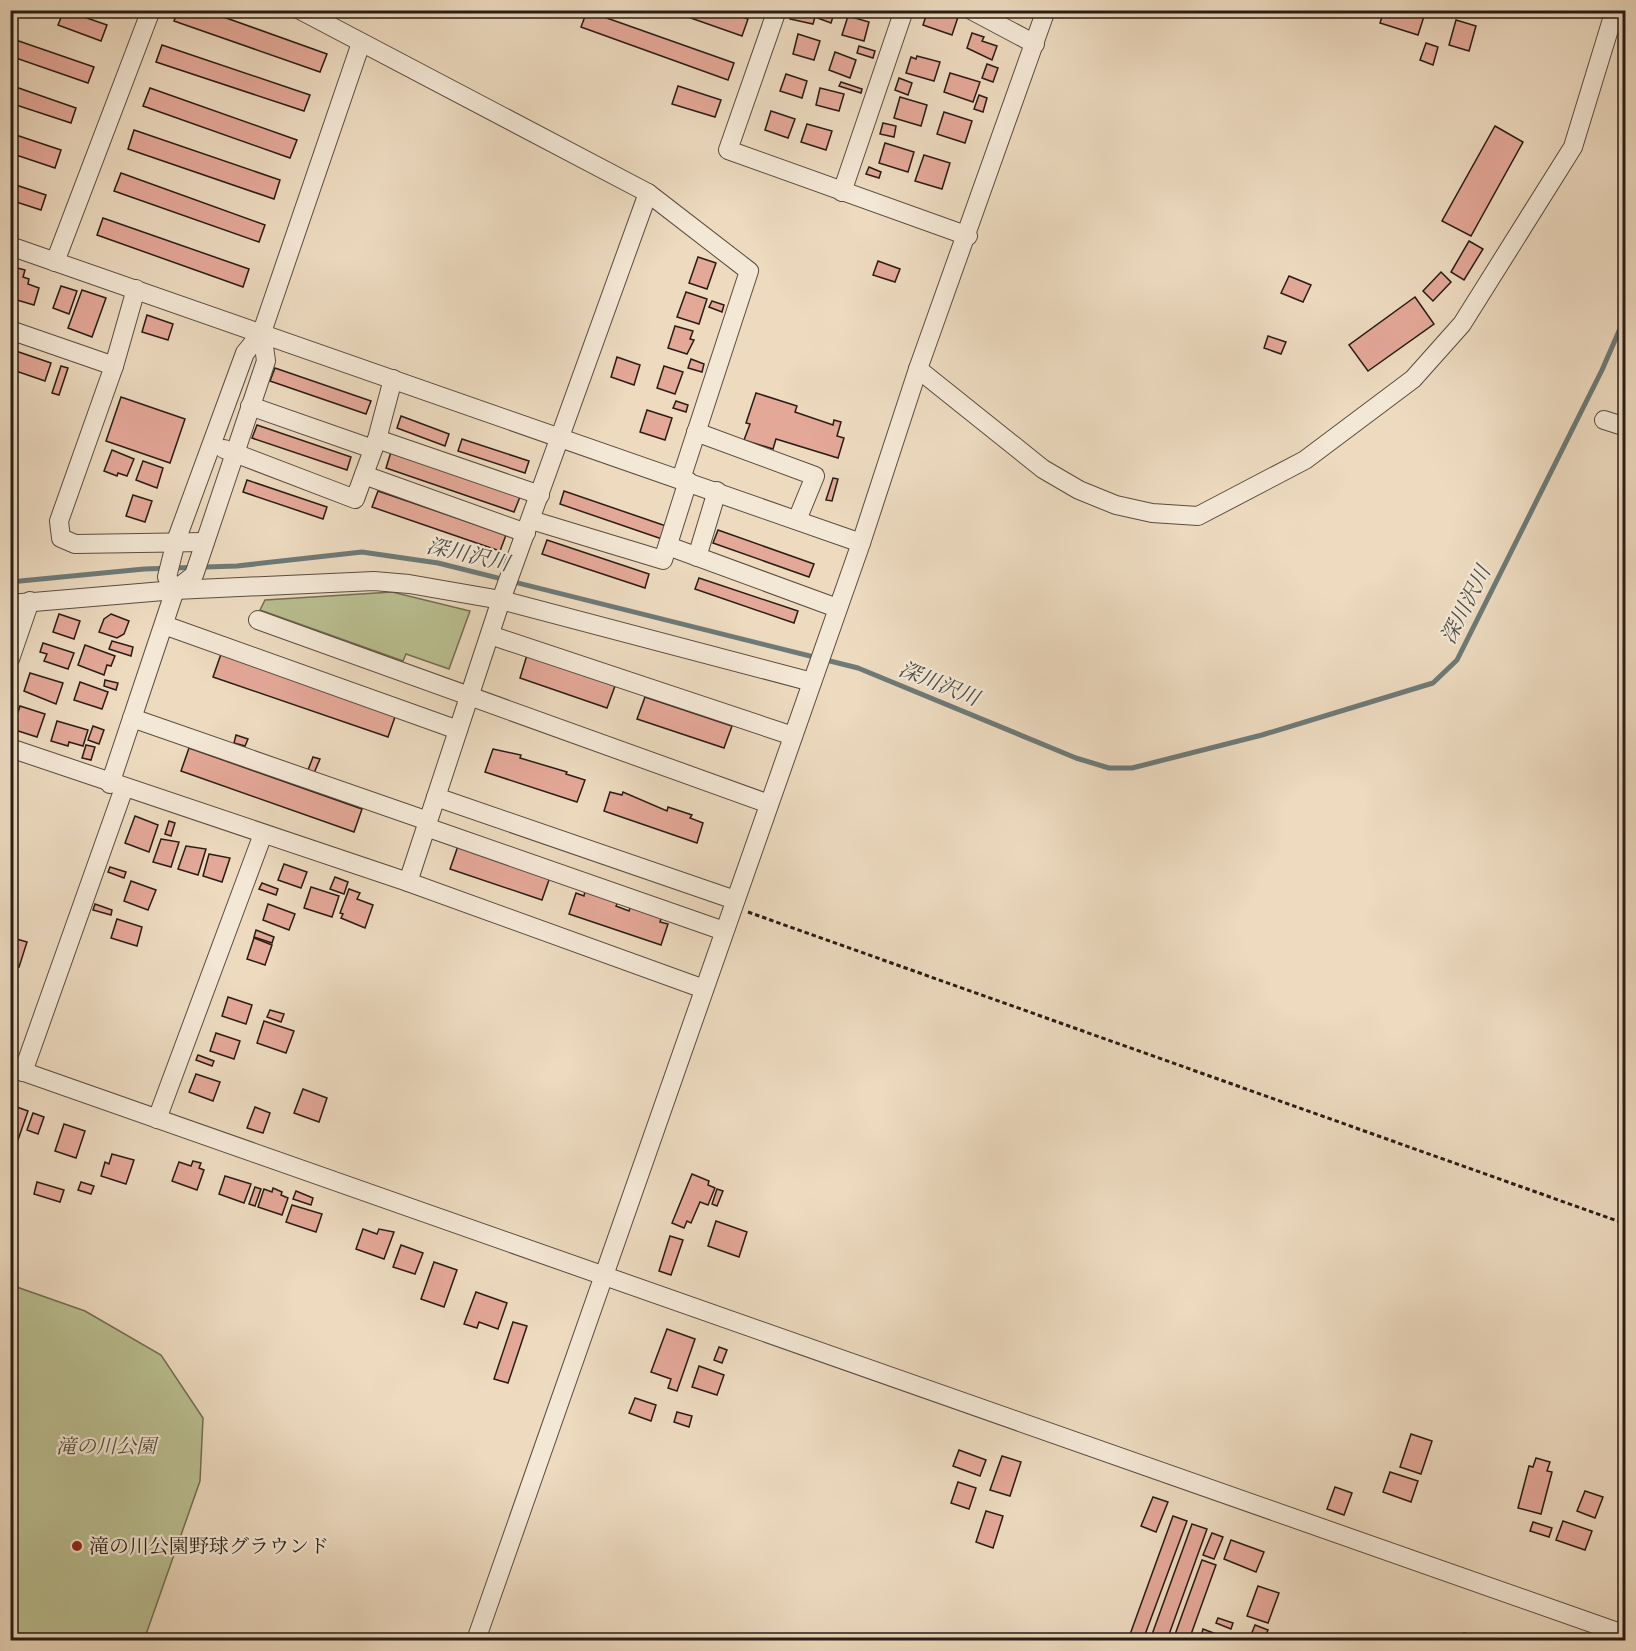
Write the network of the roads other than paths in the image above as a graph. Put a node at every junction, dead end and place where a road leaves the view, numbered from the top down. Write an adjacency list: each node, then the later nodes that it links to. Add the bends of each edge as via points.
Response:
1 (151, 10): 14 (street)
2 (300, 10): 8 (street)
3 (777, 10): 10 (street, via 728,150)
4 (904, 10): 10 (street)
5 (971, 10): 9 (street)
6 (1047, 10): 9 (street)
7 (1616, 13): 19 (street, via 1573,147 1462,324 1413,379 1305,460 1198,516 1152,513 1116,505 1079,490 1043,469)
8 (361, 42): 11 (street); 17 (street)
9 (1035, 44): 12 (street)
10 (842, 192): 12 (street)
11 (648, 193): 24 (street, via 749,271); 25 (street)
12 (968, 236): 19 (street)
13 (10, 246): 14 (street)
14 (55, 262): 15 (street)
15 (136, 289): 17 (street); 18 (street)
16 (10, 330): 18 (street)
17 (262, 332): 20 (street); 21 (street, via 266,361); 26 (street, via 245,353)
18 (114, 366): 39 (street, via 59,521 61,538)
19 (918, 369): 35 (street)
20 (393, 379): 25 (street); 27 (street)
21 (250, 406): 27 (street); 28 (street)
22 (1604, 420): 23 (street)
23 (1626, 427)
24 (696, 432): 30 (street); 33 (street, via 815,476)
25 (559, 437): 30 (street); 32 (street)
26 (212, 444): 28 (street); 39 (street)
27 (375, 444): 29 (street); 32 (street)
28 (235, 453): 29 (street, via 355,499); 38 (street)
29 (364, 475): 34 (street)
30 (684, 480): 31 (street); 36 (street)
31 (717, 491): 33 (street); 37 (street)
32 (540, 495): 34 (street)
33 (797, 520): 35 (street)
34 (529, 526): 36 (street, via 663,560); 40 (street)
35 (861, 543): 43 (street)
36 (668, 546): 37 (street)
37 (697, 556): 43 (street)
38 (200, 558): 39 (street); 39 (street)
39 (173, 567): 40 (street); 41 (street); 45 (street)
40 (504, 595): 46 (street); 48 (street)
41 (30, 601): 42 (street); 47 (street)
42 (10, 604)
43 (837, 608): 48 (street)
44 (258, 620): 49 (street)
45 (164, 625): 50 (street); 51 (street)
46 (490, 635): 49 (street); 52 (street)
47 (10, 659)
48 (814, 675): 52 (street)
49 (469, 698): 51 (street); 56 (street)
50 (132, 718): 54 (street); 57 (street)
51 (458, 730): 55 (street)
52 (793, 736): 56 (street)
53 (10, 748): 54 (street)
54 (117, 786): 58 (street); 63 (street)
55 (436, 797): 57 (street); 60 (street)
56 (769, 804): 60 (street)
57 (427, 824): 59 (street); 61 (street)
58 (263, 834): 59 (street); 64 (street)
59 (408, 882): 62 (street)
60 (734, 903): 61 (street)
61 (724, 931): 62 (street)
62 (704, 989): 65 (street)
63 (17, 1070): 64 (street)
64 (157, 1119): 65 (street)
65 (604, 1278): 66 (street); 67 (street)
66 (1626, 1635)
67 (476, 1641)

